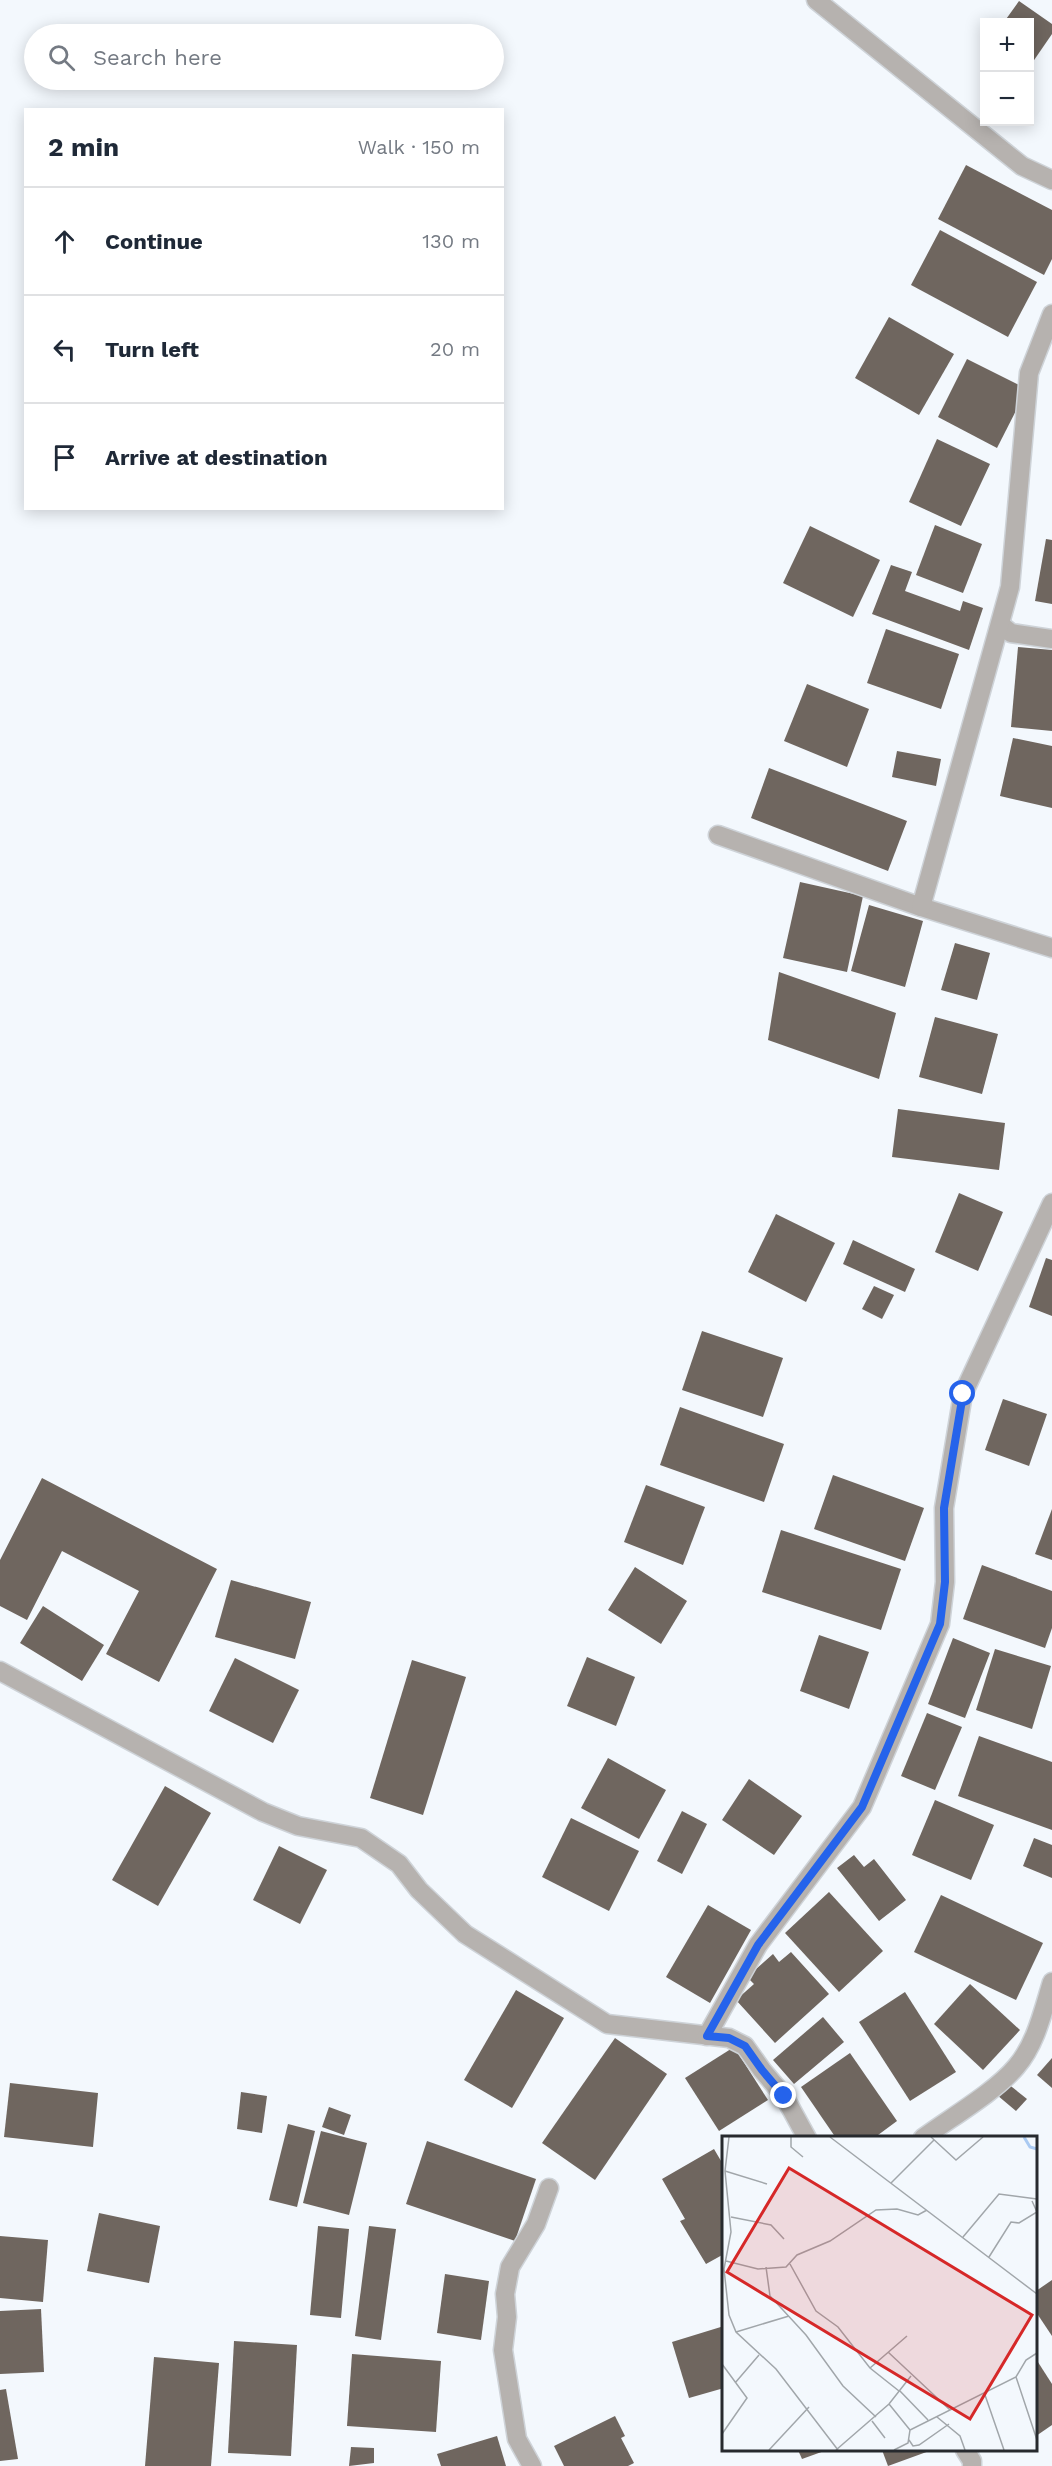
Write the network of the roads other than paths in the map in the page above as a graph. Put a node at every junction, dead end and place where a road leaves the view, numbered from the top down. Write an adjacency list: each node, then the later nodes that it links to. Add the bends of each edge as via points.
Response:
1 (816, 0): 2 (street, via 1022,166)
2 (1052, 180)
3 (1052, 314): 4 (street, via 1029,373 1010,587)
4 (1001, 625): 5 (street, via 1011,633); 7 (street)
5 (1052, 639)
6 (718, 835): 7 (street)
7 (921, 907): 8 (street)
8 (1052, 948)
9 (1052, 1203): 12 (street, via 963,1394 944,1508 945,1582 940,1624 862,1807 758,1945)
10 (0, 1671): 12 (street, via 263,1812 298,1826 361,1838 399,1864 419,1890 465,1934 606,2024)
11 (1052, 1982): 14 (street, via 1036,2033 1016,2067 979,2099)
12 (707, 2036): 13 (street, via 729,2038 745,2046 784,2096)
13 (806, 2136)
14 (925, 2136)
15 (549, 2188): 17 (street, via 536,2224 510,2267 505,2294 503,2350 517,2439)
16 (966, 2451): 18 (street)
17 (532, 2466)
18 (972, 2466)

